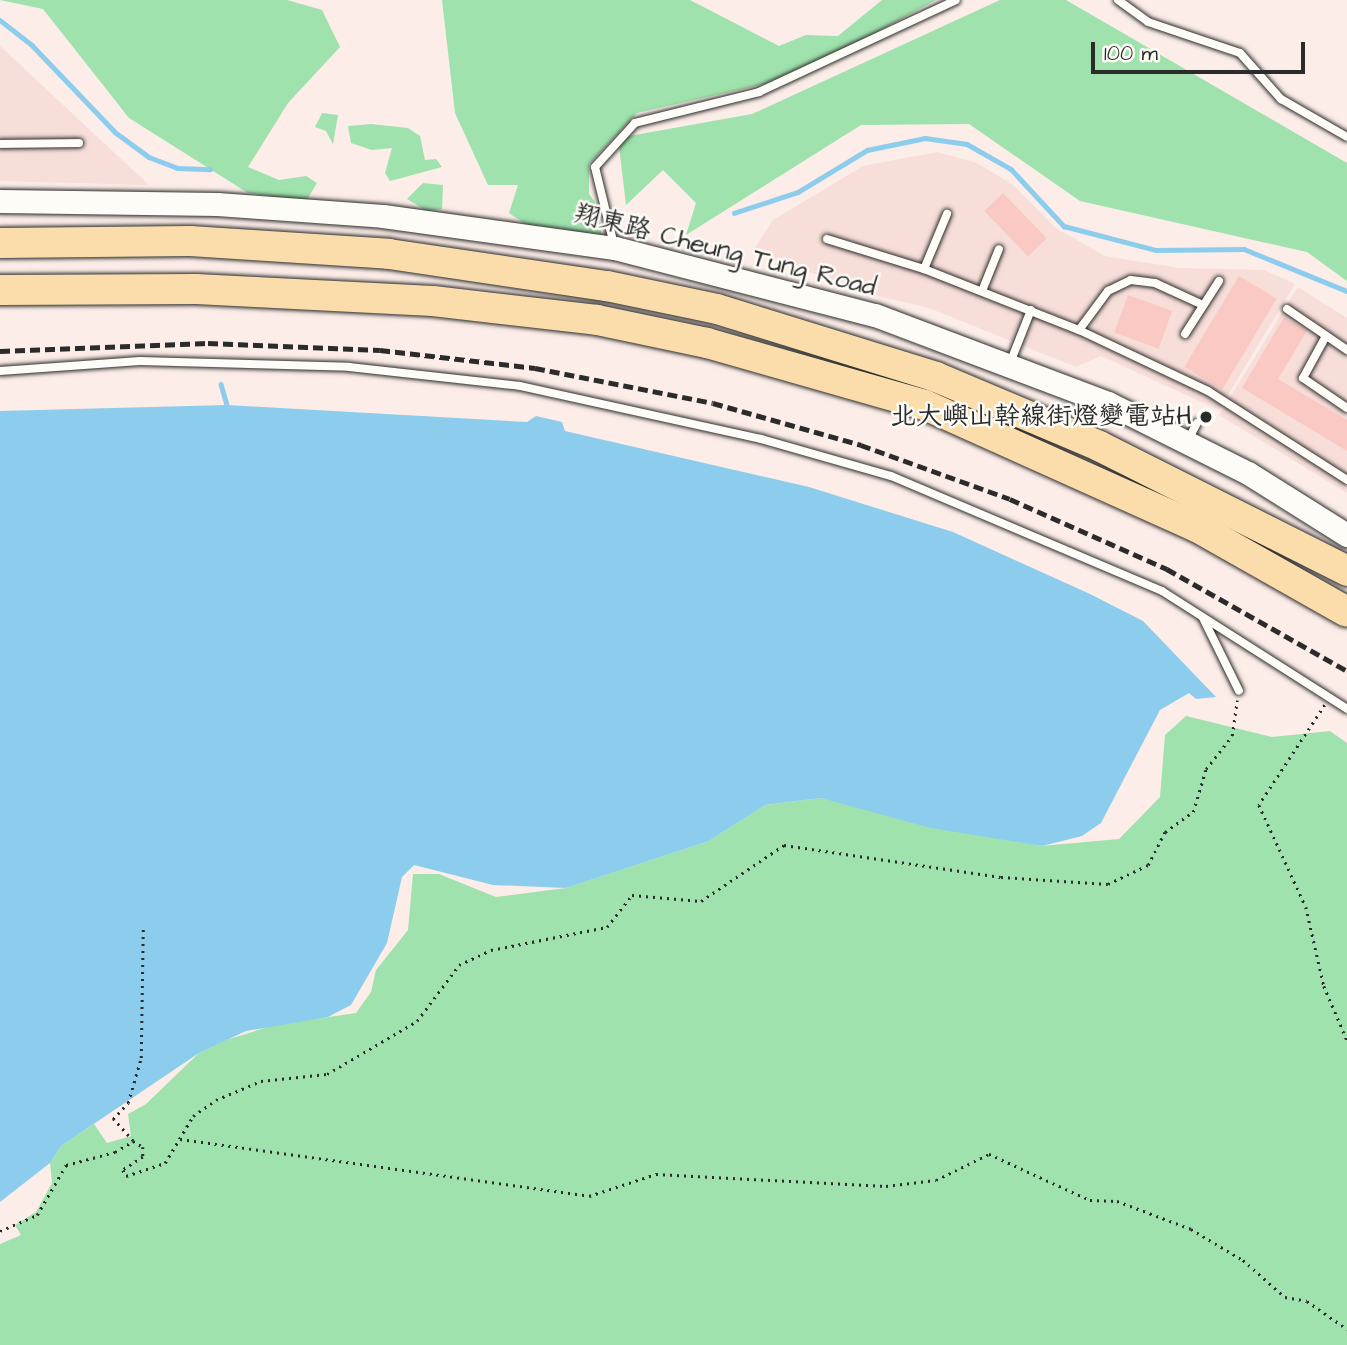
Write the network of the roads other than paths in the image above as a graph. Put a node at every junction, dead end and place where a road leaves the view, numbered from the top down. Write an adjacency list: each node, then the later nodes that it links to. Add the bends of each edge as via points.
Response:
1 (956, 0): 10 (lane, via 760,92 635,124 595,167)
2 (1118, 0): 3 (lane, via 1148,22 1240,53 1281,99)
3 (1347, 137)
4 (79, 143): 5 (lane)
5 (0, 144)
6 (0, 201): 10 (main road, 翔東路 Cheung Tung Road, via 217,204 383,216)
7 (947, 214): 12 (lane)
8 (827, 239): 12 (lane)
9 (0, 243): 28 (highway, via 190,241 388,254 607,286 717,309 936,377 1099,446)
10 (615, 248): 23 (main road, 翔東路 Cheung Tung Road, via 875,315)
11 (999, 248): 15 (lane)
12 (924, 269): 15 (lane)
13 (1219, 281): 16 (lane)
14 (0, 290): 29 (highway, via 196,289 433,301 597,320 707,343 925,405 1197,527)
15 (982, 291): 18 (lane)
16 (1203, 305): 19 (lane, via 1155,283 1131,280 1108,291); 20 (lane)
17 (1287, 309): 21 (lane)
18 (1031, 310): 19 (lane); 23 (lane)
19 (1079, 330): 26 (lane, via 1208,391)
20 (1185, 334)
21 (1326, 336): 22 (lane); 25 (lane, via 1303,379)
22 (1347, 350)
23 (1009, 366): 27 (main road, 翔東路 Cheung Tung Road, via 1192,433)
24 (0, 372): 30 (lane, via 140,362 252,361 520,386 761,439 891,476 1162,592)
25 (1347, 408)
26 (1347, 480)
27 (1347, 535)
28 (1347, 571)
29 (1347, 612)
30 (1202, 617): 31 (lane); 32 (lane)
31 (1239, 691)
32 (1347, 709)

